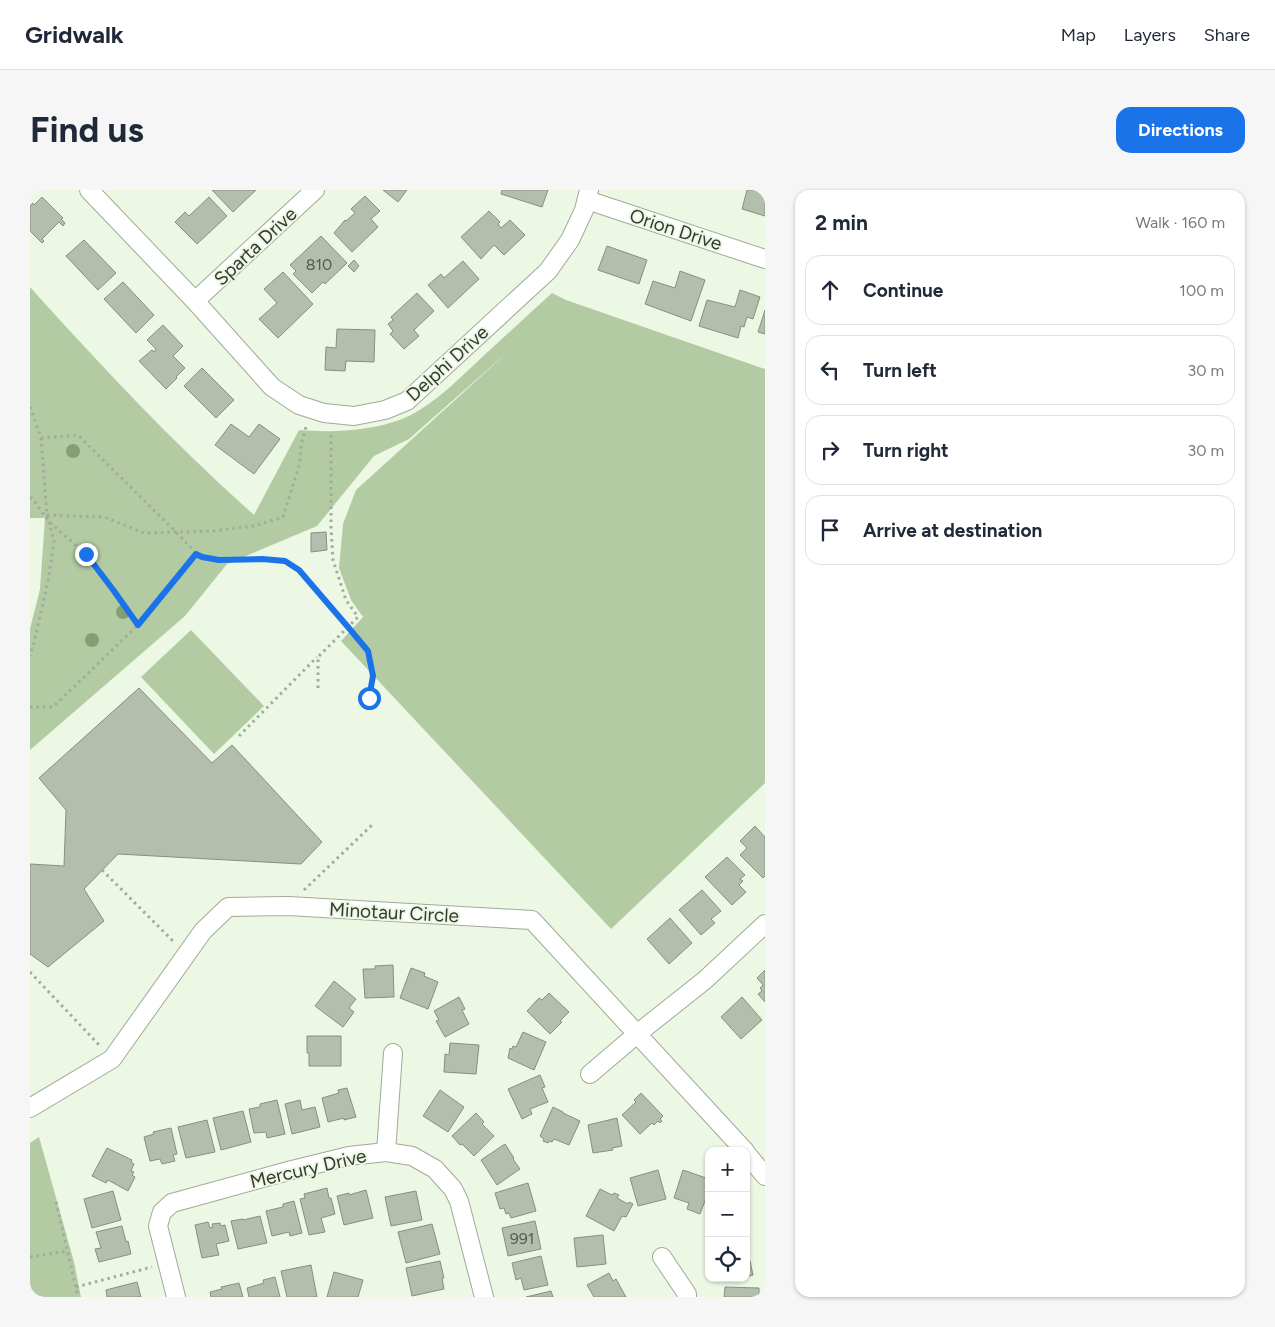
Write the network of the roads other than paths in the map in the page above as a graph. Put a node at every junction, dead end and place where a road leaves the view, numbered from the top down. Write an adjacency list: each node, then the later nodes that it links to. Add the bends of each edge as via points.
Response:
1 (89, 190): 5 (street, Delphi Drive)
2 (315, 190): 5 (street, Sparta Drive)
3 (588, 195): 4 (street, Orion Drive); 5 (street, Delphi Drive, via 570,240 548,271 407,401 385,410 354,416 324,413 299,405 272,387)
4 (765, 259)
5 (195, 301)
6 (765, 924): 7 (street, via 704,980)
7 (637, 1034): 9 (street); 10 (street, Minotaur Circle, via 532,920 288,906 228,907 203,931 112,1058); 11 (street, Minotaur Circle)
8 (394, 1052): 12 (street)
9 (590, 1074)
10 (30, 1108)
11 (740, 1147)
12 (386, 1152): 16 (street, Mercury Drive, via 349,1156 172,1203 162,1212 158,1226); 17 (street, Mercury Drive, via 412,1156 435,1169 453,1189 460,1201)
13 (750, 1158): 14 (street, Minotaur Circle)
14 (765, 1176)
15 (662, 1257): 18 (street)
16 (176, 1297)
17 (484, 1297)
18 (687, 1297)

